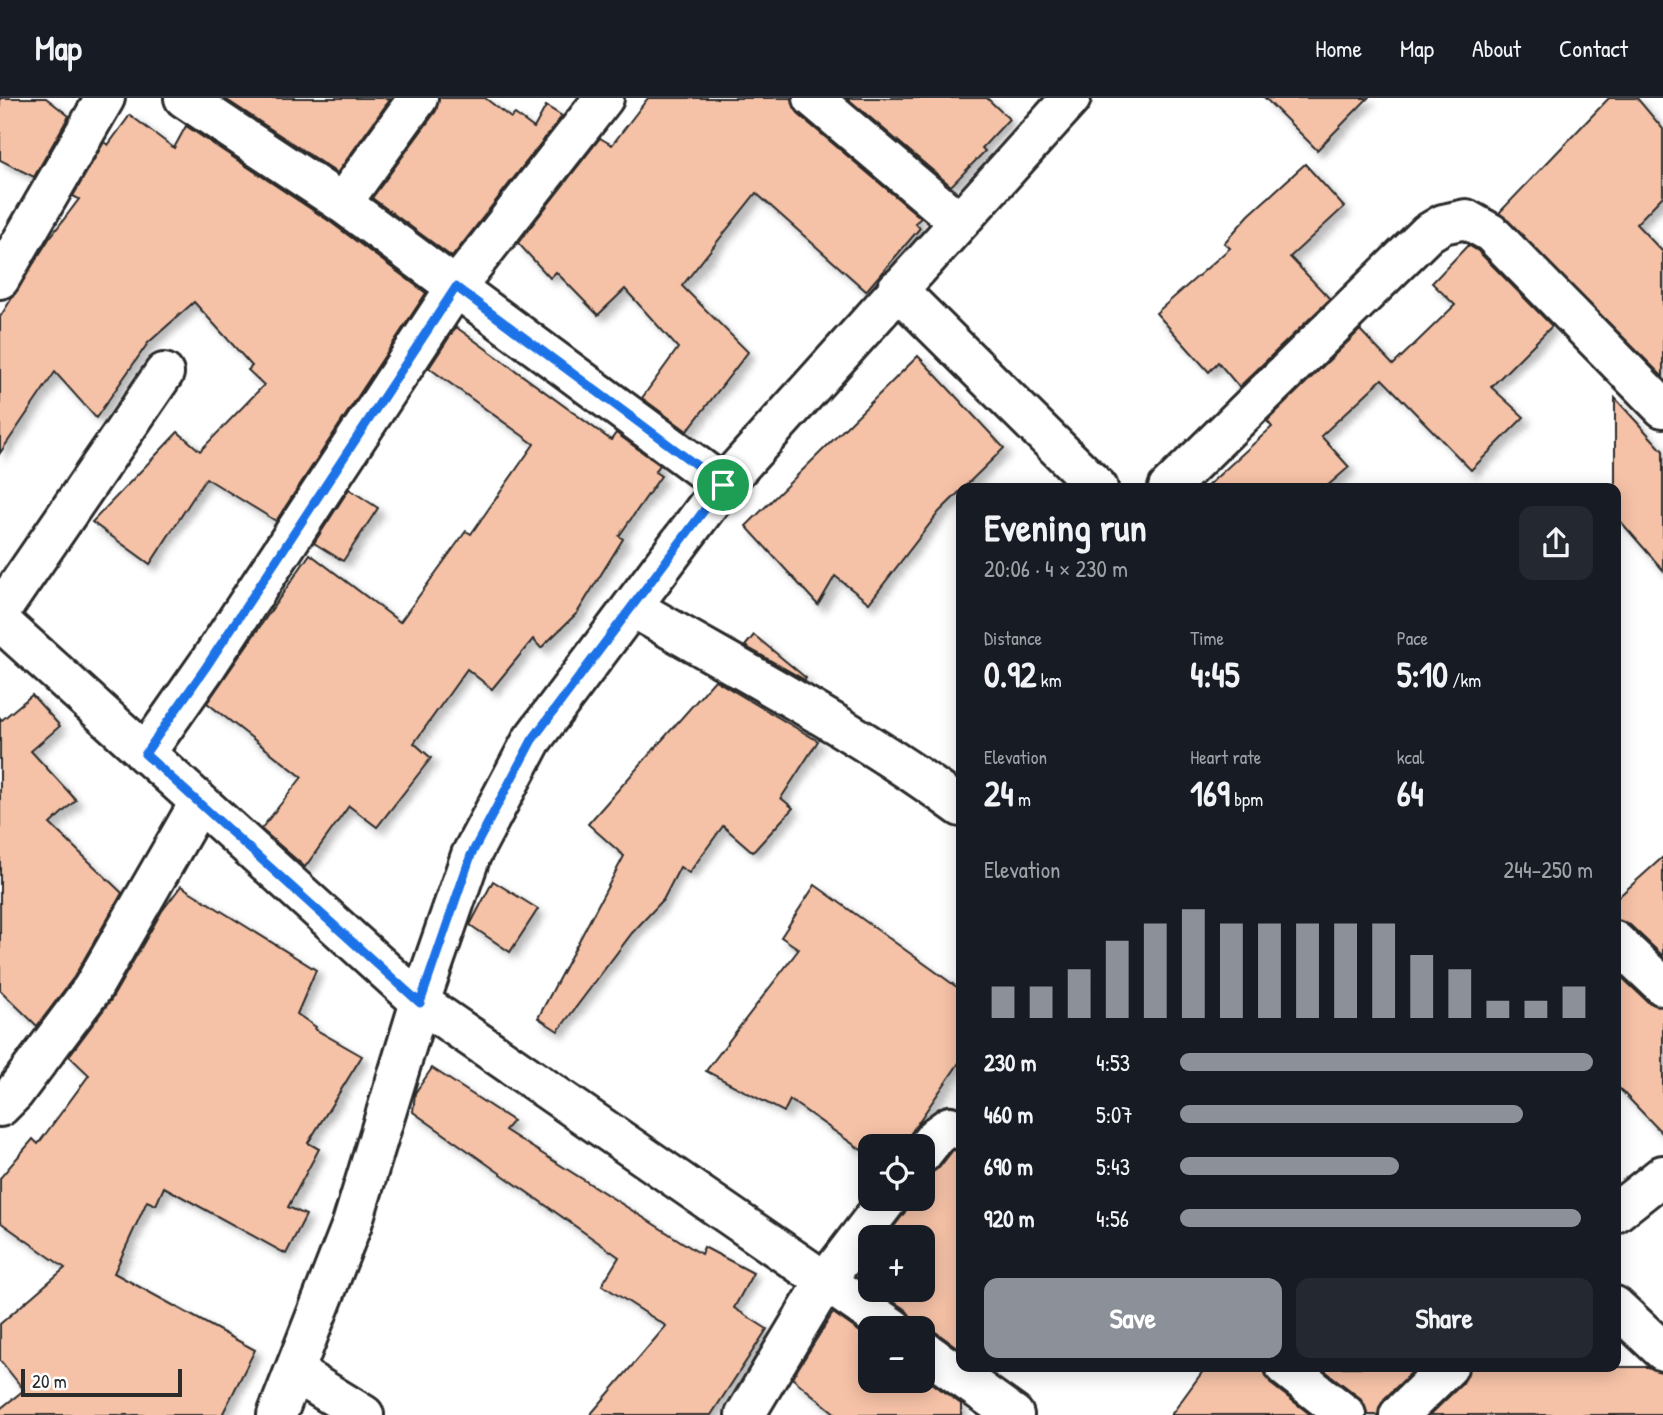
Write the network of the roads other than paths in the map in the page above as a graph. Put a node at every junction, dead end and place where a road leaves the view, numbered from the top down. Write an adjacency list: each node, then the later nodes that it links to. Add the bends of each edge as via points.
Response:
1 (105, 98): 9 (street)
2 (184, 98): 7 (street)
3 (418, 98): 7 (street)
4 (604, 98): 10 (street)
5 (813, 98): 8 (street)
6 (1071, 98): 8 (street)
7 (342, 203): 10 (street)
8 (958, 220): 11 (street)
9 (0, 279)
10 (456, 287): 16 (street); 20 (street)
11 (897, 289): 14 (street); 16 (street)
12 (164, 373): 18 (street)
13 (1663, 408): 15 (street, via 1491,233 1466,219 1443,223 1428,233)
14 (1093, 483)
15 (1173, 483)
16 (723, 485): 17 (street)
17 (632, 607): 22 (street); 25 (street, via 532,740 471,855)
18 (0, 612)
19 (0, 621): 20 (street)
20 (145, 754): 21 (street)
21 (199, 803): 25 (street); 26 (street, via 92,989)
22 (956, 804)
23 (1621, 947): 24 (street)
24 (1663, 986)
25 (420, 1003): 32 (street); 37 (street, via 352,1224)
26 (0, 1107)
27 (956, 1128): 28 (street, via 950,1126)
28 (935, 1137)
29 (1663, 1175): 30 (street)
30 (1621, 1208)
31 (879, 1211): 32 (street)
32 (827, 1280): 34 (street); 42 (street)
33 (1621, 1312): 35 (street)
34 (876, 1316)
35 (1663, 1351)
36 (935, 1358): 43 (street)
37 (294, 1372): 40 (street); 41 (street)
38 (1291, 1372): 44 (street)
39 (1443, 1372): 45 (street)
40 (277, 1415)
41 (364, 1415)
42 (745, 1415)
43 (1014, 1415)
44 (1346, 1415)
45 (1399, 1415)

